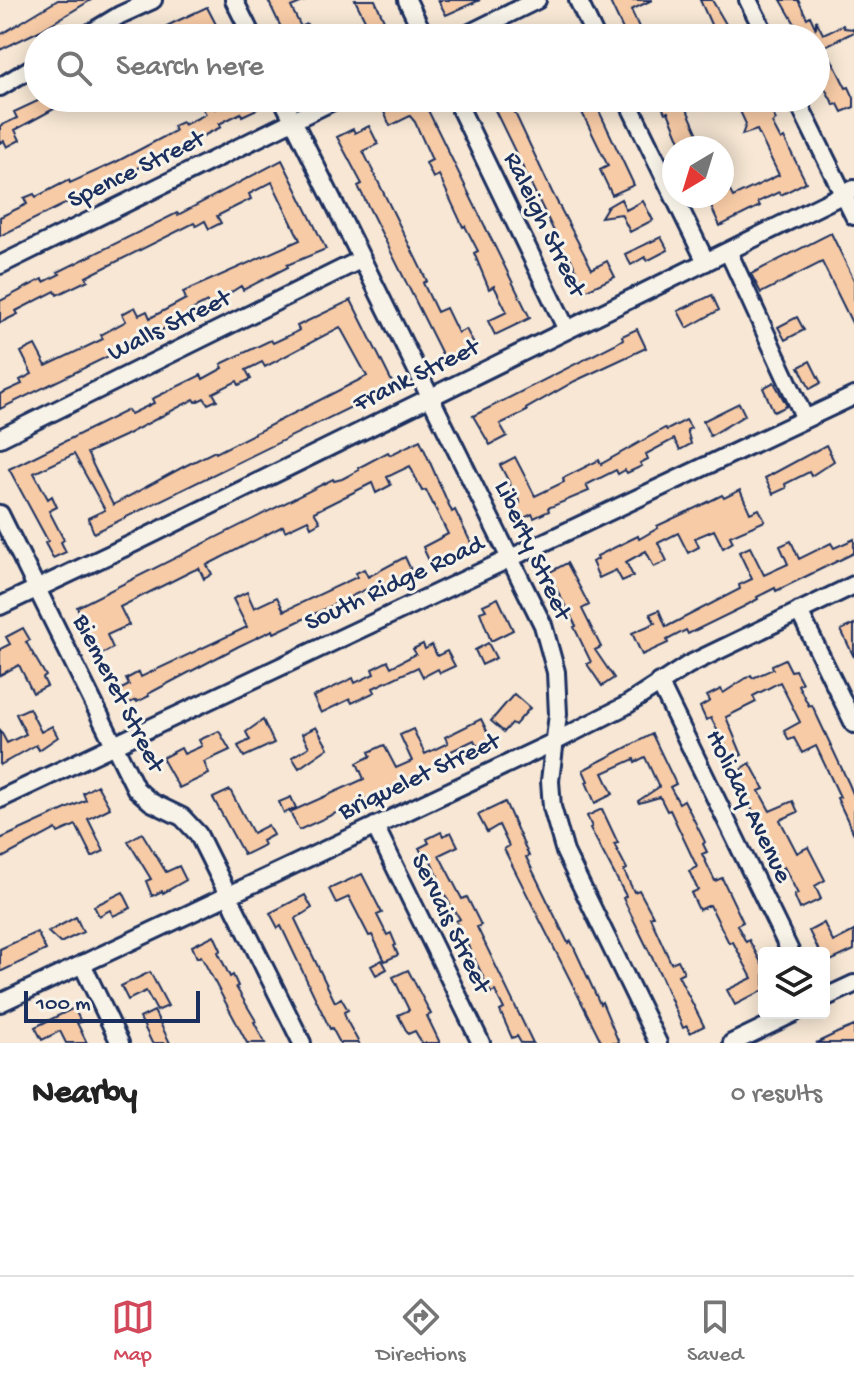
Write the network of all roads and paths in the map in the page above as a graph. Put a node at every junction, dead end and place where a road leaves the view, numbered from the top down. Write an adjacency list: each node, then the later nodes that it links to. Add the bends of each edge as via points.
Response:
1 (153, 0): 7 (street)
2 (234, 0): 8 (street)
3 (407, 0): 9 (street)
4 (537, 0): 10 (street)
5 (578, 0): 11 (street)
6 (748, 0): 12 (street)
7 (105, 24)
8 (246, 24)
9 (418, 24)
10 (488, 24)
11 (589, 24)
12 (760, 24)
13 (24, 72): 14 (street)
14 (0, 87)
15 (289, 112): 20 (street, Liberty Street)
16 (310, 112): 20 (street, Spence Street)
17 (462, 112): 27 (street, Raleigh Street)
18 (633, 112): 25 (street)
19 (804, 112): 21 (street)
20 (293, 120): 24 (street, Liberty Street); 26 (street, Spence Street)
21 (849, 192): 22 (street); 23 (street, Frank Street)
22 (854, 216)
23 (728, 251): 25 (street, Frank Street); 30 (street)
24 (362, 259): 29 (street, Liberty Street); 31 (street, Walls Street)
25 (706, 262): 27 (street, Frank Street)
26 (0, 265)
27 (567, 330): 29 (street, Frank Street)
28 (854, 396): 30 (street, South Ridge Road)
29 (430, 397): 33 (street, Liberty Street); 35 (street, Frank Street)
30 (805, 419): 33 (street, South Ridge Road)
31 (0, 438)
32 (0, 514): 35 (street, Biemeret Street)
33 (510, 557): 40 (street, Liberty Street, via 543,625 556,672); 41 (street, South Ridge Road)
34 (854, 585): 37 (street, Briquelet Street)
35 (36, 589): 36 (street, Frank Street); 41 (street, Biemeret Street)
36 (0, 606)
37 (799, 611): 38 (street, Briquelet Street); 39 (street)
38 (659, 682): 40 (street, Briquelet Street); 45 (street, Holiday Avenue)
39 (854, 724)
40 (554, 742): 43 (street, Briquelet Street); 54 (street, Liberty Street, via 552,807 565,852)
41 (113, 745): 42 (street, South Ridge Road); 44 (street, Biemeret Street, via 136,789 182,817 198,834)
42 (0, 799)
43 (375, 826): 44 (street, Briquelet Street); 53 (street, Servais Street)
44 (229, 895): 46 (street, Briquelet Street); 52 (street, Biemeret Street)
45 (788, 947)
46 (82, 964): 49 (street, Briquelet Street); 51 (street)
47 (854, 984): 48 (street)
48 (830, 995)
49 (0, 1003)
50 (782, 1019): 55 (street)
51 (120, 1043)
52 (302, 1043)
53 (481, 1043)
54 (658, 1043)
55 (732, 1043)

